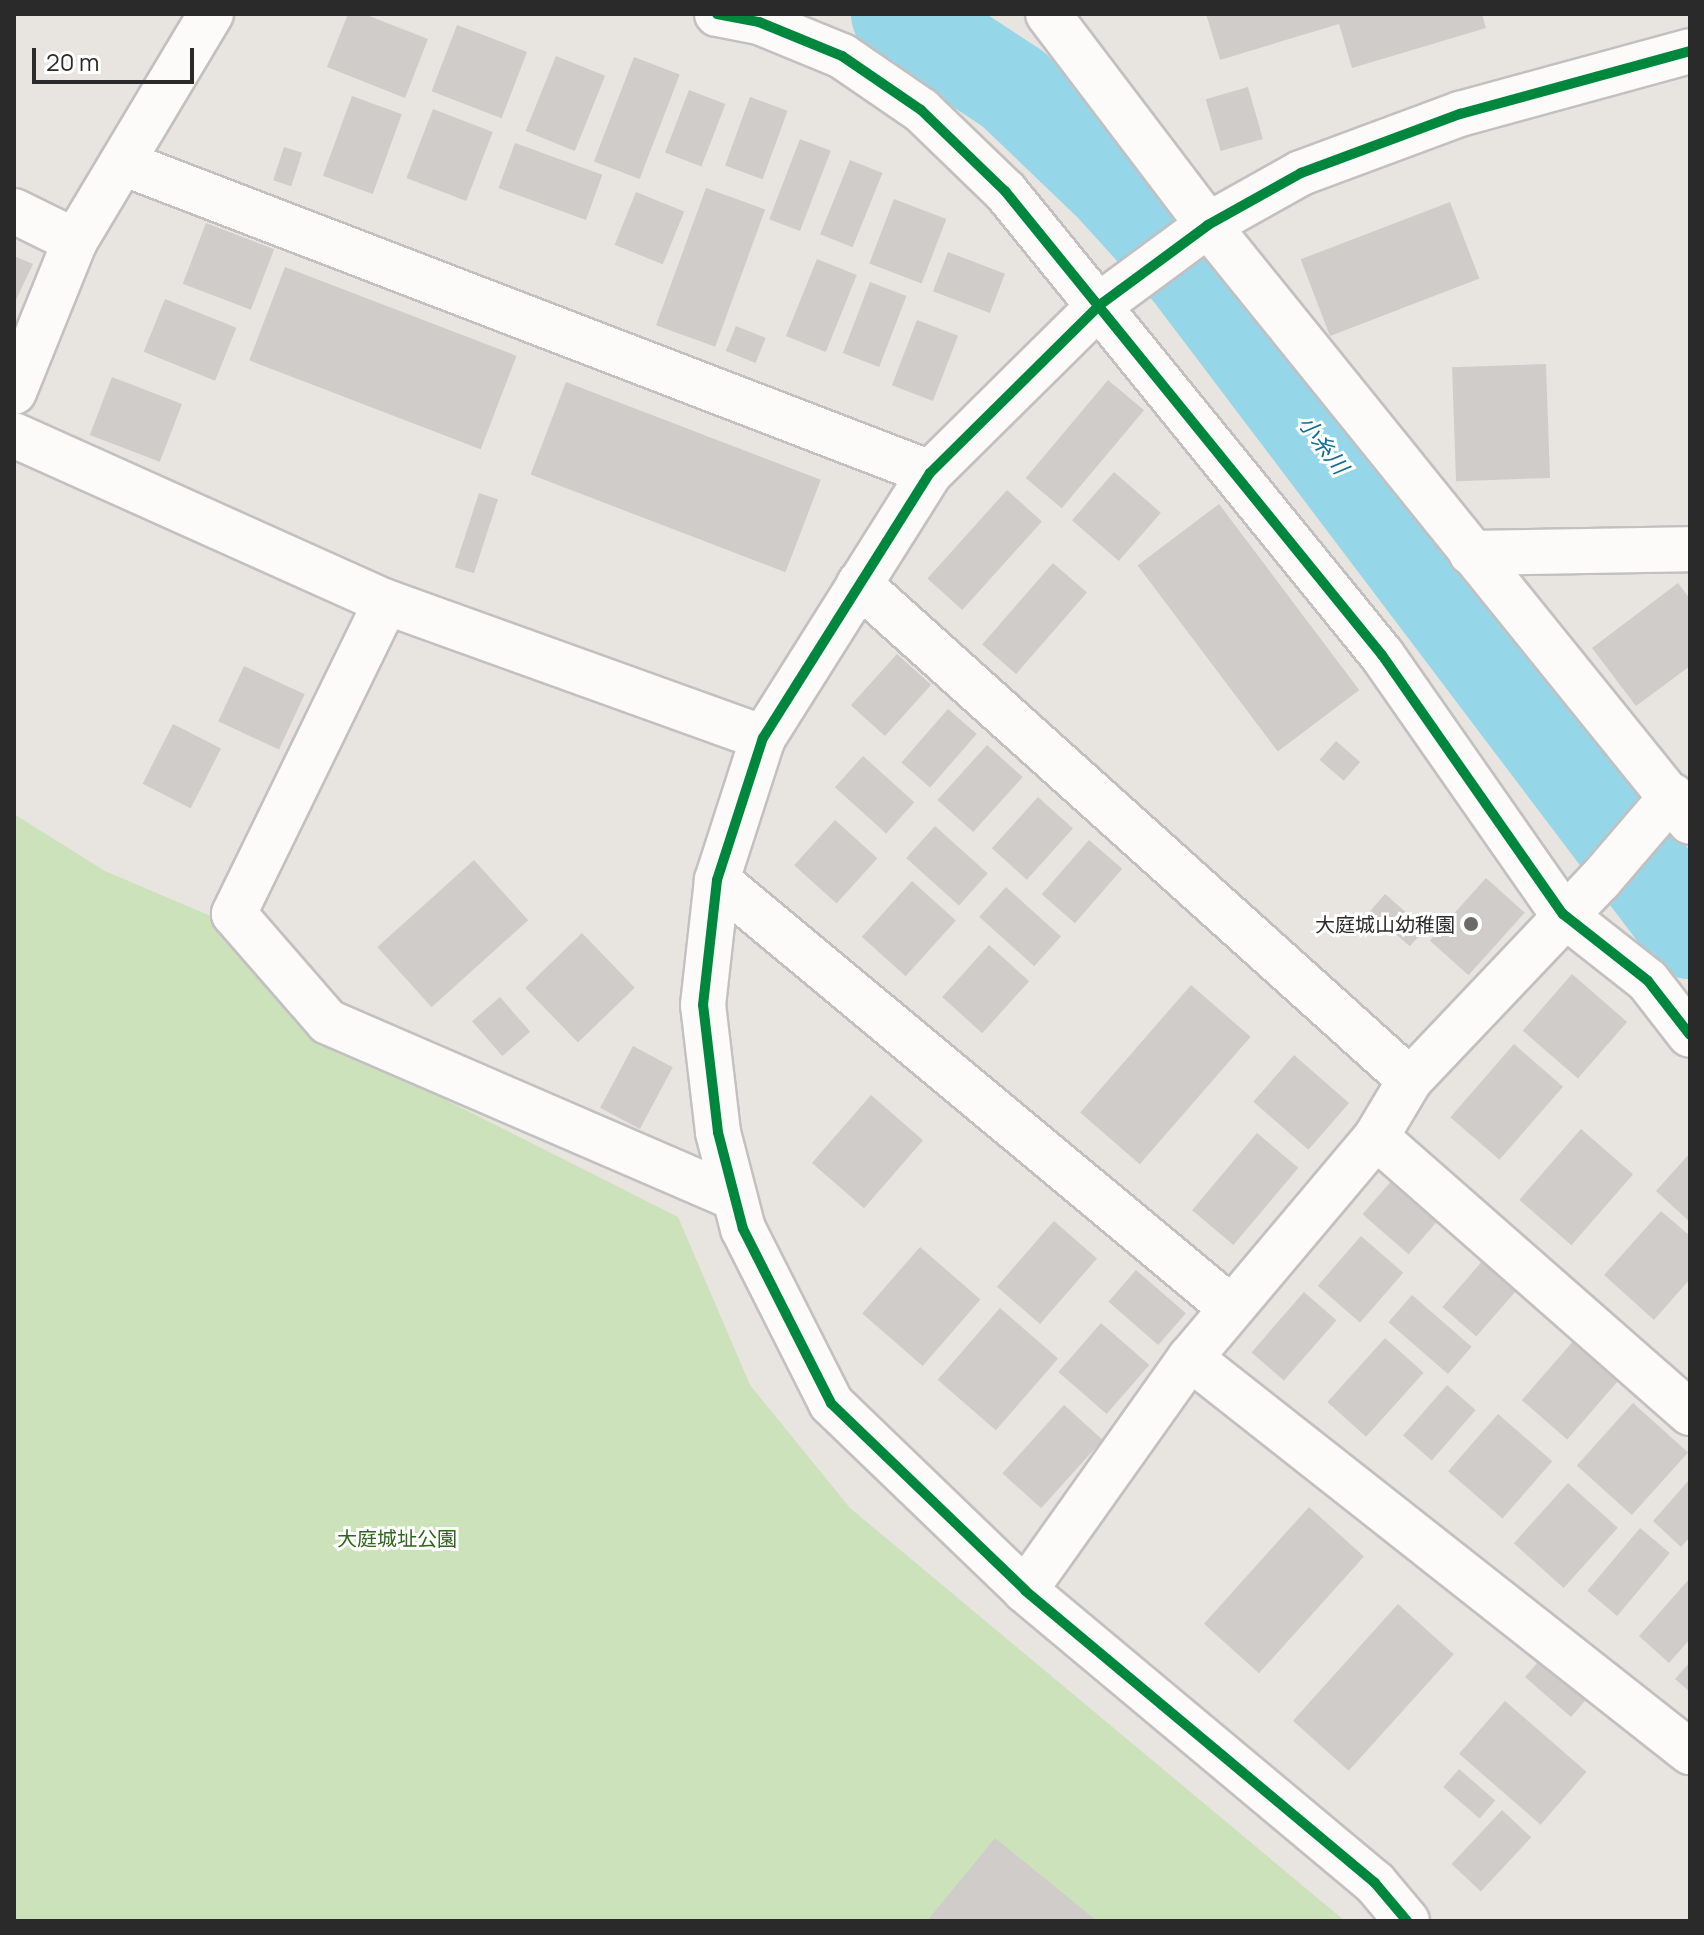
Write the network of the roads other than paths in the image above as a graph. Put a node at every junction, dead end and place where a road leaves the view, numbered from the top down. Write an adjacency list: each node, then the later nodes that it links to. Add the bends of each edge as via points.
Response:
1 (211, 14): 5 (street)
2 (717, 14): 9 (street, via 759,22 842,56 921,110)
3 (1048, 14): 7 (street)
4 (1690, 51): 7 (street, via 1460,114 1301,173)
5 (123, 163): 8 (street); 12 (street)
6 (14, 211): 8 (street)
7 (1200, 232): 9 (street); 14 (street)
8 (75, 241): 10 (street)
9 (1117, 293): 12 (street); 20 (street, via 1382,655)
10 (14, 392)
11 (14, 435): 16 (street)
12 (930, 473): 15 (street)
13 (1690, 549): 14 (street)
14 (1471, 553): 18 (street)
15 (859, 584): 17 (street); 22 (street)
16 (386, 602): 17 (street); 24 (street, via 234,914 328,1022)
17 (763, 738): 19 (street)
18 (1671, 813): 20 (street)
19 (717, 880): 24 (street, via 703,1005 718,1132); 25 (street)
20 (1563, 914): 21 (street, via 1648,981); 22 (street)
21 (1690, 1035)
22 (1410, 1080): 23 (street)
23 (1376, 1137): 25 (street); 27 (street)
24 (735, 1198): 28 (street, via 743,1229 831,1403)
25 (1231, 1308): 26 (street)
26 (1190, 1358): 28 (street); 29 (street)
27 (1690, 1413)
28 (1025, 1590): 30 (street, via 1375,1883)
29 (1690, 1752)
30 (1407, 1921)

